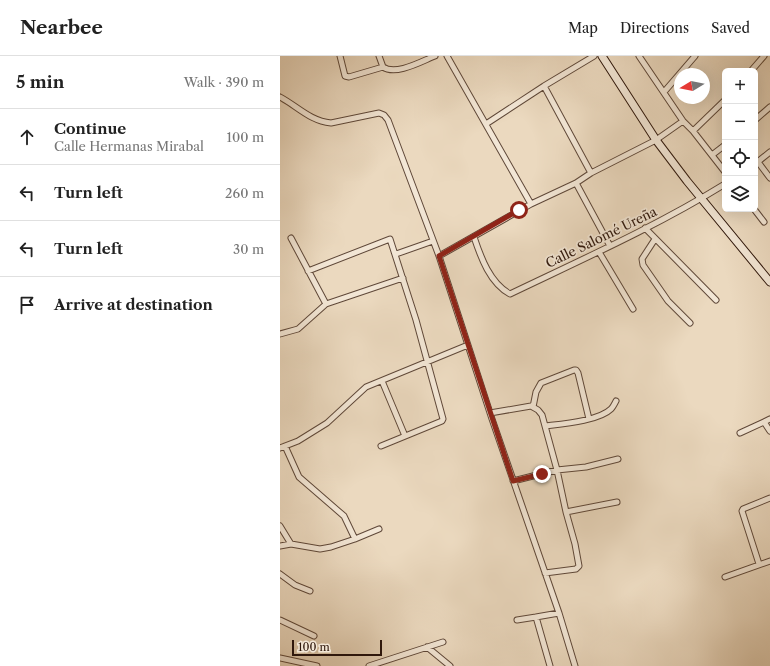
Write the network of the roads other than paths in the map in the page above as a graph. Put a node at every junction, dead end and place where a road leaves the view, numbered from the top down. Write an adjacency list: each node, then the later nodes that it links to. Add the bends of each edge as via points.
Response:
1 (340, 56): 10 (street, via 345,76)
2 (380, 56): 10 (street)
3 (435, 56): 10 (street, via 399,70 387,70)
4 (447, 56): 19 (street)
5 (594, 56): 12 (street)
6 (639, 56): 13 (street)
7 (695, 56): 13 (street)
8 (764, 56): 11 (street)
9 (604, 57): 21 (street)
10 (383, 67)
11 (754, 68)
12 (544, 86): 19 (street); 28 (street)
13 (664, 92): 18 (street)
14 (280, 97): 40 (street, via 315,120 330,123 372,114 384,115)
15 (722, 103): 20 (street)
16 (770, 107): 17 (street)
17 (758, 117)
18 (683, 121): 20 (street); 21 (street)
19 (486, 124): 33 (street)
20 (693, 131): 24 (street)
21 (656, 140): 28 (street); 32 (street)
22 (722, 147): 24 (street)
23 (770, 152): 25 (street)
24 (712, 155): 27 (street)
25 (758, 161)
26 (758, 165): 29 (street)
27 (722, 168)
28 (591, 174): 30 (street)
29 (770, 178)
30 (576, 183): 33 (street); 41 (street)
31 (722, 186): 32 (street, Calle Salomé Ureña)
32 (701, 198): 36 (street, Calle Salomé Ureña); 47 (street)
33 (531, 204): 37 (street)
34 (756, 212): 35 (street)
35 (764, 222)
36 (645, 228): 39 (street); 41 (street, Calle Salomé Ureña)
37 (474, 237): 42 (street, Calle Salomé Ureña, via 482,260 496,282 510,294); 44 (street)
38 (291, 238): 45 (street)
39 (654, 239): 48 (street); 51 (street, via 642,259 642,265 668,301)
40 (433, 241): 43 (street); 44 (street)
41 (610, 246): 42 (street, Calle Salomé Ureña)
42 (599, 252): 50 (street)
43 (396, 254): 45 (street, via 390,239); 46 (street)
44 (439, 256): 53 (street)
45 (308, 271): 49 (street)
46 (403, 278): 49 (street); 54 (street)
47 (770, 282)
48 (716, 300)
49 (326, 304): 52 (street, via 298,329)
50 (633, 309)
51 (690, 323)
52 (280, 334)
53 (468, 345): 54 (street); 58 (street)
54 (428, 362): 55 (street); 65 (street, via 443,419)
55 (382, 381): 65 (street); 67 (street, via 366,387 327,423)
56 (616, 401): 60 (street, via 605,413)
57 (533, 407): 58 (street); 60 (street, via 537,388 541,383 576,370); 62 (street, via 542,415)
58 (490, 413): 70 (street)
59 (770, 418): 61 (street)
60 (589, 419): 62 (street)
61 (764, 422): 63 (street); 64 (street)
62 (545, 426): 69 (street)
63 (770, 431)
64 (740, 433)
65 (405, 436): 66 (street)
66 (380, 446)
67 (283, 447): 76 (street, via 300,477 344,516)
68 (618, 460): 69 (street)
69 (557, 470): 70 (street); 73 (street)
70 (513, 481): 81 (street)
71 (770, 498): 80 (street, via 742,511)
72 (618, 502): 73 (street)
73 (566, 512): 81 (street, via 579,566 576,569)
74 (280, 526): 77 (street)
75 (379, 529): 76 (street)
76 (355, 539): 77 (street, via 320,549)
77 (291, 544): 78 (street)
78 (280, 546)
79 (770, 560): 80 (street)
80 (759, 564): 83 (street)
81 (545, 573): 85 (street)
82 (280, 574): 84 (street, via 294,585)
83 (725, 577)
84 (310, 591)
85 (559, 613): 86 (street); 99 (street)
86 (536, 617): 88 (street); 98 (street)
87 (280, 620): 89 (street)
88 (517, 620)
89 (314, 636)
90 (443, 642): 91 (street)
91 (427, 647): 93 (street); 97 (street)
92 (280, 658): 94 (street)
93 (379, 662): 95 (street); 96 (street)
94 (317, 666)
95 (369, 666)
96 (384, 666)
97 (450, 666)
98 (550, 666)
99 (575, 666)

